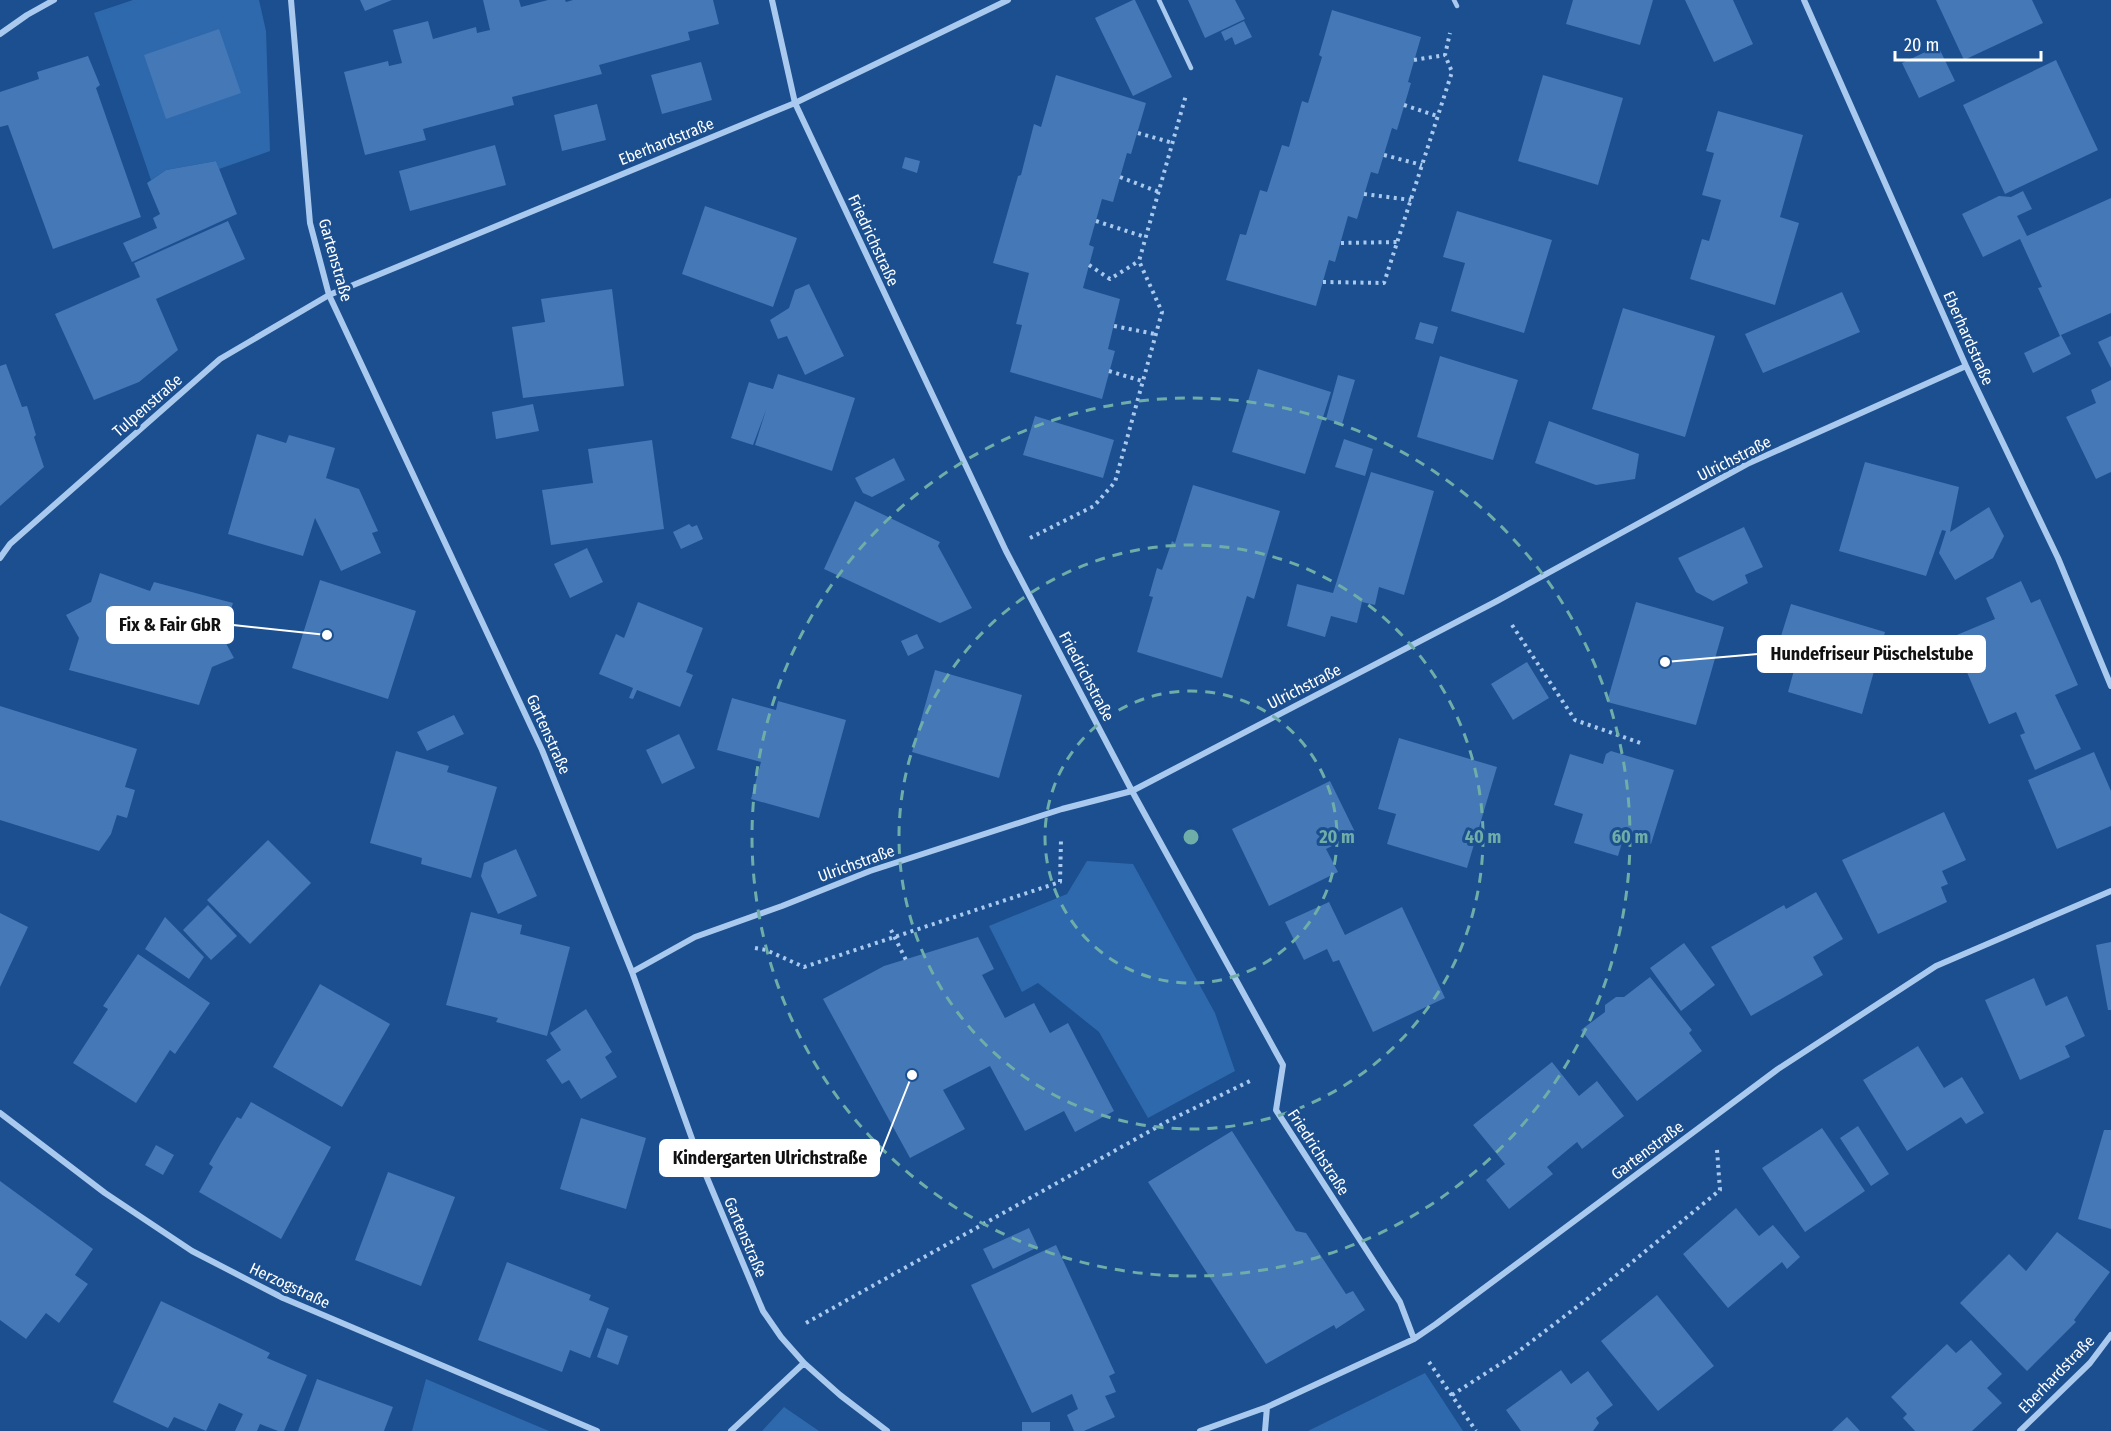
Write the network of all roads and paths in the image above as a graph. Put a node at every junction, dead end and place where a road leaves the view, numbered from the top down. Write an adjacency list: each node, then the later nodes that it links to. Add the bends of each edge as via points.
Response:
1 (54, 0): 9 (street)
2 (291, 0): 31 (street, Gartenstraße, via 310,223)
3 (772, 0): 13 (street, Friedrichstraße)
4 (1008, 0): 13 (street, Eberhardstraße)
5 (1159, 0): 12 (lane)
6 (1455, 0): 8 (lane)
7 (1804, 0): 34 (street, Eberhardstraße)
8 (1457, 6): 10 (path)
9 (0, 34)
10 (1445, 55): 11 (path); 15 (path, via 1452,72)
11 (1414, 60)
12 (1191, 68): 17 (path)
13 (795, 102): 31 (street, Eberhardstraße); 37 (street, Friedrichstraße)
14 (1404, 105): 15 (path)
15 (1437, 116): 19 (path)
16 (1138, 133): 17 (path)
17 (1173, 143): 21 (path)
18 (1384, 155): 19 (path)
19 (1422, 165): 23 (path)
20 (1120, 177): 21 (path)
21 (1159, 192): 25 (path)
22 (1364, 194): 23 (path)
23 (1411, 200): 26 (path)
24 (1096, 221): 25 (path)
25 (1145, 237): 28 (path)
26 (1397, 242): 27 (path); 30 (path, via 1384,283)
27 (1341, 243)
28 (1139, 261): 29 (path, via 1110,279); 33 (path, via 1162,312)
29 (1089, 265)
30 (1323, 282)
31 (329, 295): 38 (street, Tulpenstraße, via 220,359 10,544); 49 (street, Gartenstraße, via 542,750)
32 (1114, 326): 33 (path)
33 (1155, 334): 36 (path)
34 (1966, 366): 39 (street, Ulrichstraße, via 1747,464); 40 (street, Eberhardstraße, via 2058,558)
35 (1109, 371): 36 (path)
36 (1142, 381): 37 (path, via 1115,482 1094,506)
37 (1006, 551): 42 (street, Friedrichstraße)
38 (0, 558)
39 (1497, 601): 41 (path, via 1575,720); 42 (street, Ulrichstraße)
40 (2111, 686)
41 (1643, 744)
42 (1132, 791): 43 (street, Ulrichstraße); 50 (street, Friedrichstraße)
43 (1062, 809): 46 (path, via 1060,882); 49 (street, Ulrichstraße, via 870,871 695,937)
44 (2111, 891): 52 (street, Gartenstraße, via 1936,966 1778,1069)
45 (891, 930): 46 (path)
46 (895, 938): 47 (path, via 804,967); 48 (path)
47 (754, 948)
48 (906, 960)
49 (632, 972): 54 (street, Gartenstraße, via 704,1172 763,1311)
50 (1283, 1065): 54 (path, via 1168,1121); 55 (street, Friedrichstraße, via 1276,1110 1400,1302)
51 (0, 1113): 59 (street, Herzogstraße, via 105,1193 192,1251 283,1298)
52 (1714, 1116): 55 (street, Gartenstraße); 57 (path, via 1720,1190 1587,1300)
53 (2111, 1335): 65 (street, Eberhardstraße, via 2090,1363)
54 (781, 1337): 56 (street, Gartenstraße)
55 (1414, 1339): 57 (path); 58 (street, Gartenstraße)
56 (804, 1364): 60 (street); 61 (street, Gartenstraße)
57 (1452, 1395): 64 (path)
58 (1267, 1407): 62 (street, Gartenstraße); 63 (street)
59 (597, 1431)
60 (731, 1431)
61 (887, 1431)
62 (1200, 1431)
63 (1265, 1431)
64 (1476, 1431)
65 (2020, 1431)

